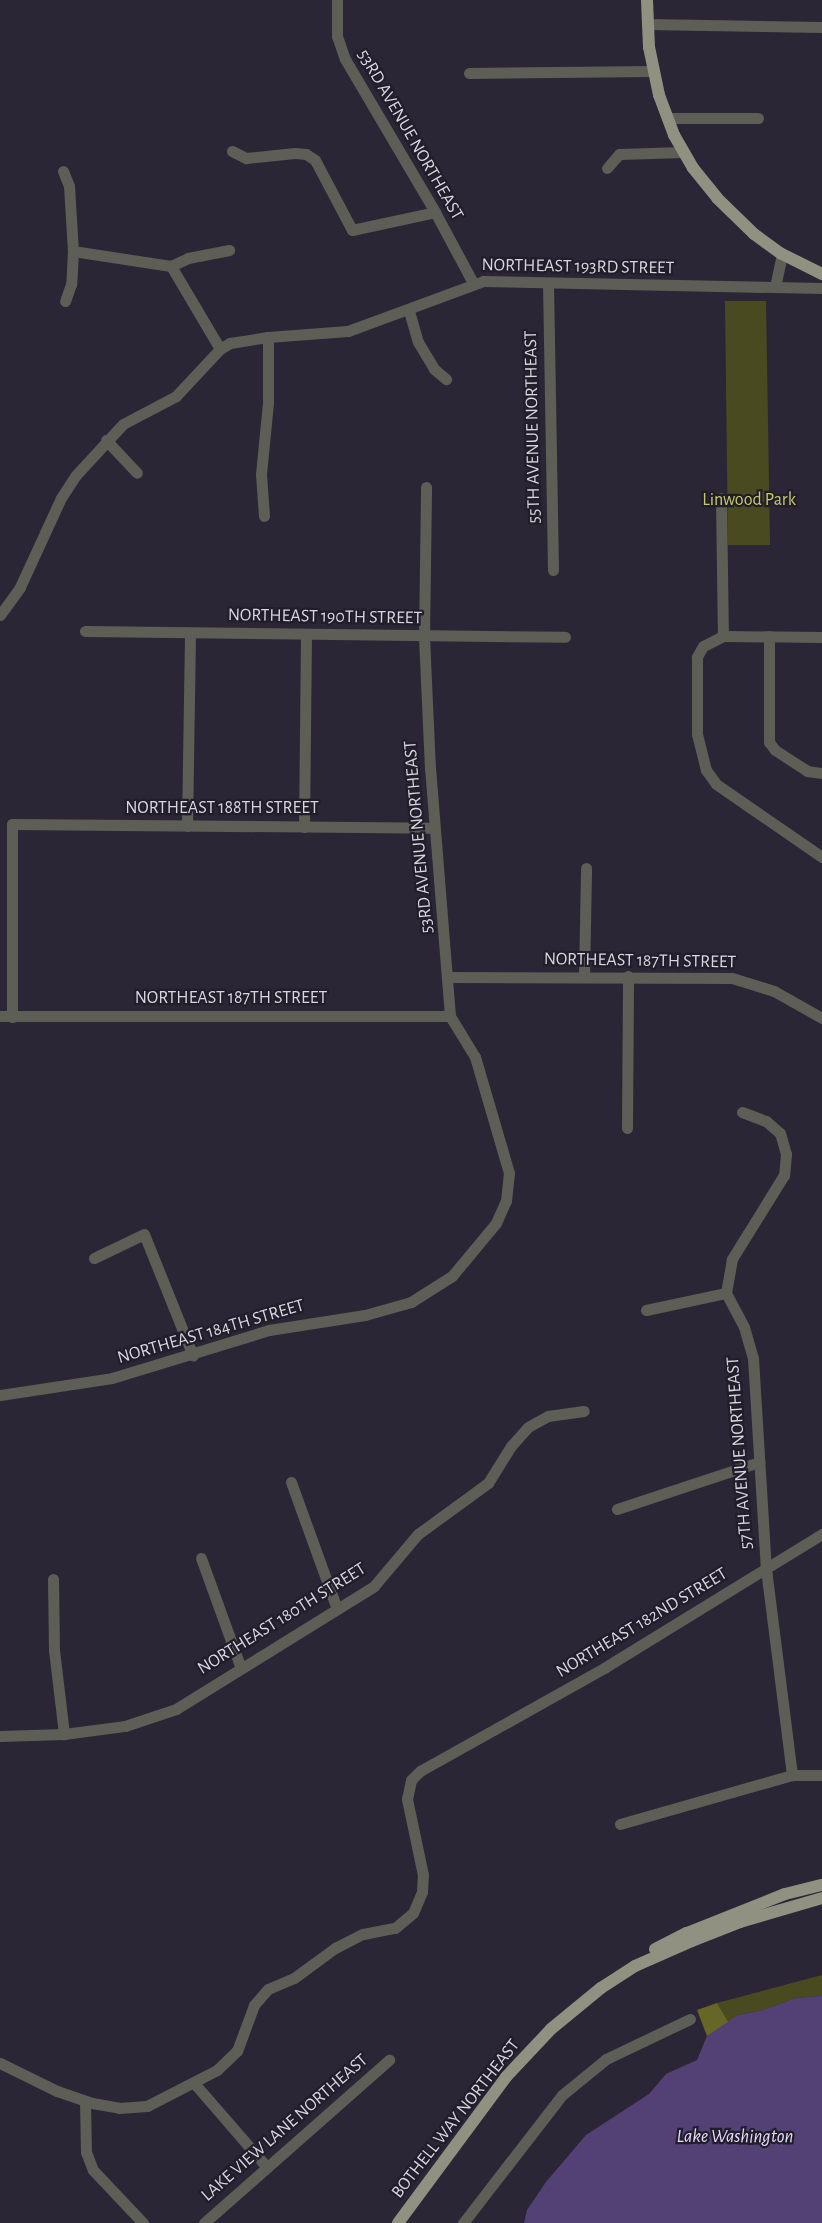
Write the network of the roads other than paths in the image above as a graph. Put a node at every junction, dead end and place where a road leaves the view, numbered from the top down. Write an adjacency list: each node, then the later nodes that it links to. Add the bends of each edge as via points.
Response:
1 (337, 0): 13 (street, 53RD AVENUE NORTHEAST, via 336,36 345,59)
2 (647, 0): 3 (main road)
3 (647, 24): 4 (street); 5 (main road)
4 (822, 27)
5 (653, 71): 6 (street); 7 (main road)
6 (469, 73)
7 (667, 118): 8 (street); 10 (main road)
8 (758, 118)
9 (232, 151): 13 (street, via 246,158 306,154 315,160 352,230)
10 (683, 152): 11 (street, via 620,154); 16 (main road, via 731,214)
11 (607, 168)
12 (64, 171): 15 (street, via 69,186)
13 (435, 212): 19 (street, 53RD AVENUE NORTHEAST)
14 (230, 250): 17 (street, via 188,258)
15 (73, 251): 17 (street); 23 (street, via 71,284)
16 (782, 254): 18 (main road); 21 (street)
17 (171, 266): 26 (street)
18 (822, 274)
19 (473, 283): 20 (street, NORTHEAST 193RD STREET, via 497,280); 24 (street, NORTHEAST 193RD STREET)
20 (548, 283): 21 (street, NORTHEAST 193RD STREET); 33 (street, 55TH AVENUE NORTHEAST)
21 (775, 288): 22 (street, NORTHEAST 193RD STREET)
22 (822, 288)
23 (65, 301)
24 (409, 311): 25 (street, NORTHEAST 193RD STREET, via 348,331); 27 (street, via 418,342 434,368)
25 (268, 337): 26 (street, NORTHEAST 193RD STREET, via 241,340); 32 (street, via 268,402 261,474)
26 (220, 349): 28 (street, NORTHEAST 193RD STREET, via 176,396 123,424)
27 (446, 379)
28 (106, 440): 29 (street); 34 (street, NORTHEAST 193RD STREET, via 61,498 20,587)
29 (137, 473)
30 (426, 487): 38 (street, 53RD AVENUE NORTHEAST)
31 (721, 498): 39 (street)
32 (264, 516)
33 (553, 570)
34 (0, 615)
35 (85, 631): 36 (street, NORTHEAST 190TH STREET)
36 (190, 632): 37 (street, NORTHEAST 190TH STREET); 44 (street)
37 (306, 634): 38 (street, NORTHEAST 190TH STREET); 45 (street)
38 (424, 636): 41 (street, NORTHEAST 190TH STREET); 46 (street, 53RD AVENUE NORTHEAST)
39 (723, 636): 40 (street); 47 (street, via 703,646 698,657 697,734 706,770 716,784)
40 (768, 636): 42 (street); 43 (street, via 769,742 775,750 807,771)
41 (565, 637)
42 (822, 637)
43 (822, 774)
44 (187, 826): 45 (street, NORTHEAST 188TH STREET); 52 (street, NORTHEAST 188TH STREET, via 12,824)
45 (304, 826): 46 (street, NORTHEAST 188TH STREET)
46 (432, 828): 50 (street, 53RD AVENUE NORTHEAST)
47 (822, 857)
48 (586, 868): 51 (street)
49 (628, 976): 51 (street, NORTHEAST 187TH STREET); 54 (street, NORTHEAST 187TH STREET, via 732,978 753,982); 56 (street)
50 (449, 977): 51 (street, NORTHEAST 187TH STREET); 53 (street, 53RD AVENUE NORTHEAST)
51 (584, 977)
52 (6, 1016): 53 (street, NORTHEAST 187TH STREET)
53 (450, 1016): 57 (street, 53RD AVENUE NORTHEAST, via 475,1057)
54 (822, 1018)
55 (742, 1112): 59 (street, via 766,1121 780,1133 786,1154 784,1175 732,1259)
56 (627, 1128)
57 (509, 1173): 61 (street, NORTHEAST 184TH STREET, via 506,1201 496,1223 452,1276 428,1294 387,1311 268,1330)
58 (94, 1258): 61 (street, via 144,1234)
59 (726, 1293): 60 (street); 64 (street, 57TH AVENUE NORTHEAST, via 744,1327 753,1358)
60 (646, 1310)
61 (193, 1356): 62 (street, NORTHEAST 184TH STREET, via 112,1378)
62 (0, 1396)
63 (584, 1411): 71 (street, NORTHEAST 180TH STREET, via 548,1416 528,1427 511,1446 488,1482 418,1534 374,1586)
64 (759, 1462): 66 (street); 69 (street, 57TH AVENUE NORTHEAST)
65 (291, 1482): 71 (street)
66 (617, 1509)
67 (822, 1534): 69 (street, NORTHEAST 182ND STREET)
68 (202, 1558): 72 (street)
69 (766, 1569): 76 (street, 57TH AVENUE NORTHEAST); 84 (street, NORTHEAST 182ND STREET, via 531,1710 420,1770 411,1780 407,1799 423,1875 422,1892 408,1921 395,1928 363,1934 335,1948 294,1978 268,1989 254,2005 237,2051 216,2070)
70 (53, 1579): 73 (street, via 54,1650)
71 (337, 1609): 72 (street, NORTHEAST 180TH STREET)
72 (240, 1666): 73 (street, NORTHEAST 180TH STREET, via 164,1715 125,1726)
73 (64, 1734): 74 (street, NORTHEAST 180TH STREET)
74 (0, 1736)
75 (822, 1774): 76 (street)
76 (792, 1775): 77 (street)
77 (620, 1824)
78 (822, 1885): 80 (main road, via 785,1894 687,1933 650,1952)
79 (822, 1898): 80 (main road, via 740,1922)
80 (635, 1966): 89 (main road, BOTHELL WAY NORTHEAST, via 601,1988 543,2038 506,2078)
81 (690, 2019): 90 (street, via 606,2059 562,2095)
82 (389, 2060): 86 (street, LAKE VIEW LANE NORTHEAST)
83 (0, 2063): 85 (street, NORTHEAST 182ND STREET)
84 (194, 2083): 85 (street, NORTHEAST 182ND STREET, via 147,2106 119,2108); 86 (street)
85 (85, 2101): 87 (street, via 86,2152 94,2170)
86 (266, 2166): 88 (street, LAKE VIEW LANE NORTHEAST)
87 (143, 2223)
88 (204, 2223)
89 (398, 2223)
90 (463, 2223)

